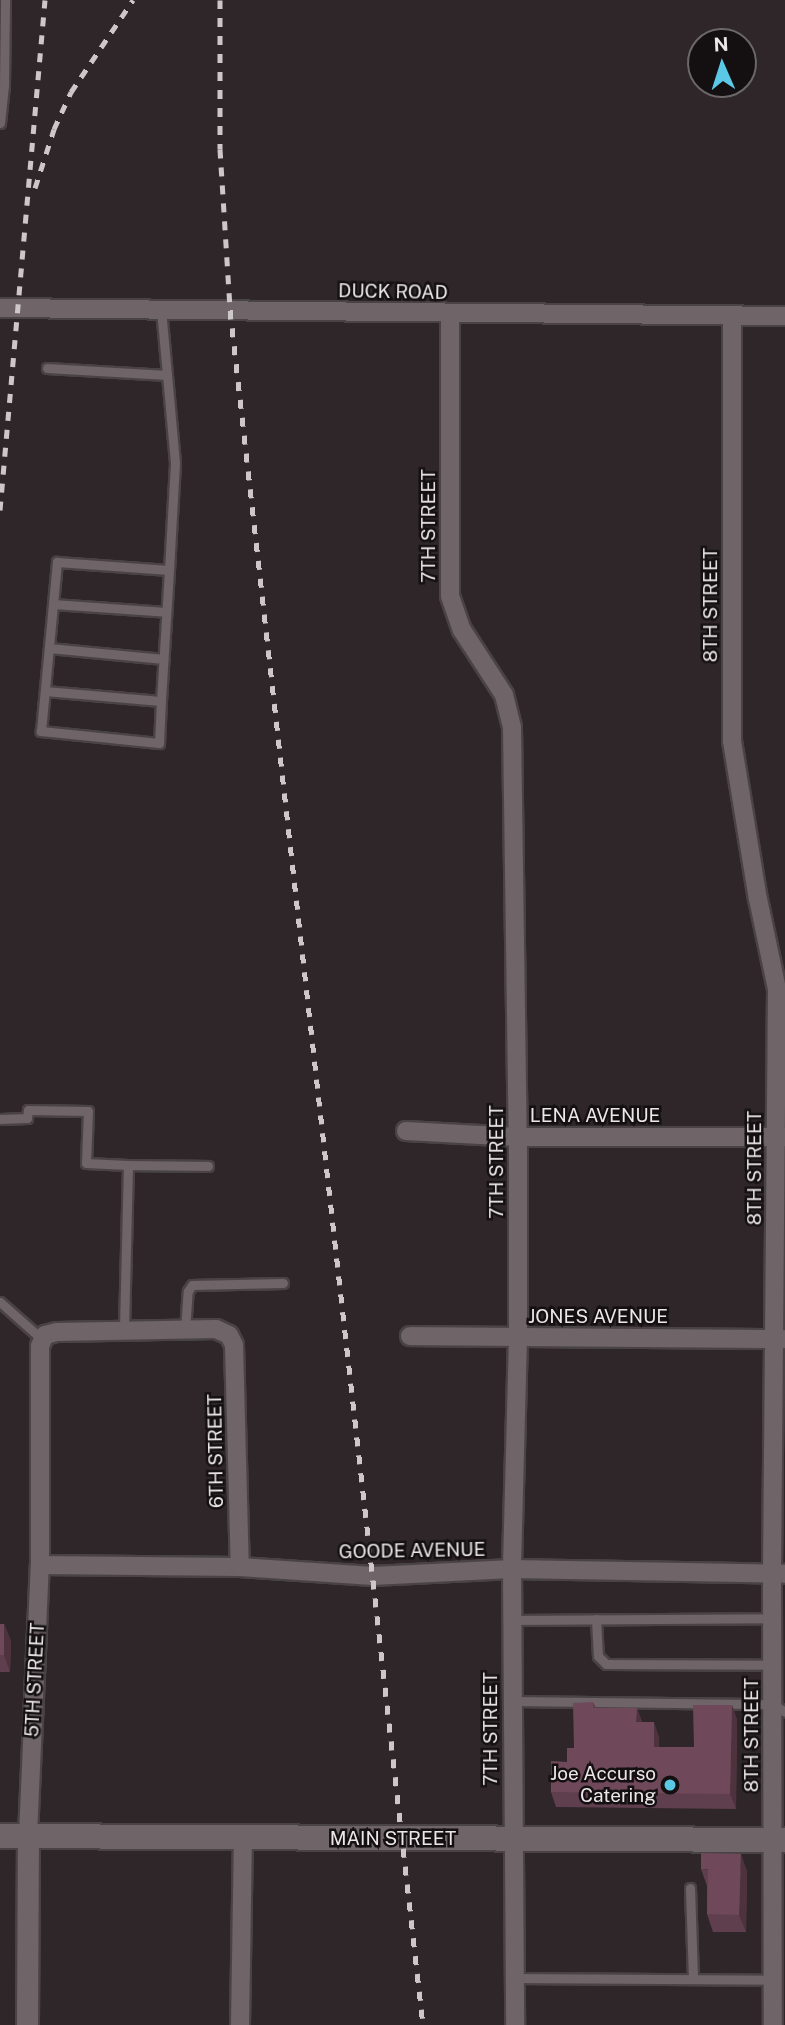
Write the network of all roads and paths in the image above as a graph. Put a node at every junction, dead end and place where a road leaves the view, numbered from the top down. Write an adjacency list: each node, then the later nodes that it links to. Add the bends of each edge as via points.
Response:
1 (5, 0): 2 (lane)
2 (0, 123)
3 (0, 308): 4 (street, DUCK ROAD)
4 (161, 309): 5 (street, DUCK ROAD); 9 (lane)
5 (450, 314): 6 (street, DUCK ROAD); 19 (street, 7TH STREET, via 450,596 462,630 504,695 512,727)
6 (732, 315): 7 (street, DUCK ROAD); 20 (street, 8TH STREET, via 732,741 777,989)
7 (785, 316)
8 (47, 368): 9 (lane)
9 (167, 375): 10 (lane, via 174,463)
10 (169, 570): 11 (lane, via 57,562); 12 (lane)
11 (53, 604): 12 (lane); 13 (lane)
12 (166, 612): 14 (lane)
13 (49, 648): 14 (lane); 15 (lane)
14 (163, 659): 16 (lane)
15 (45, 691): 16 (lane); 16 (lane, via 41,732 159,743)
16 (161, 701)
17 (0, 1119): 21 (lane, via 27,1118 28,1110 88,1111 86,1163)
18 (406, 1131): 19 (street, LENA AVENUE)
19 (518, 1137): 20 (street, LENA AVENUE); 29 (street, 7TH STREET)
20 (781, 1137): 30 (street, 8TH STREET)
21 (128, 1165): 22 (lane); 26 (lane)
22 (208, 1166)
23 (283, 1283): 25 (lane, via 192,1285)
24 (0, 1302): 28 (lane)
25 (185, 1330): 26 (street); 32 (street, 6TH STREET, via 216,1329 229,1335 234,1345)
26 (124, 1331): 28 (street, via 57,1332)
27 (410, 1336): 29 (street, JONES AVENUE)
28 (44, 1337): 31 (street, 5TH STREET, via 40,1346)
29 (518, 1337): 30 (street, JONES AVENUE); 33 (street, 7TH STREET)
30 (780, 1339): 34 (street, 8TH STREET)
31 (40, 1565): 32 (street, GOODE AVENUE); 42 (street, 5TH STREET)
32 (240, 1567): 33 (street, GOODE AVENUE, via 373,1576)
33 (512, 1570): 34 (street, GOODE AVENUE); 37 (street, 7TH STREET)
34 (778, 1574): 35 (street, 8TH STREET)
35 (772, 1618): 36 (lane); 38 (street, 8TH STREET)
36 (596, 1619): 37 (lane); 38 (lane, via 598,1656 606,1664)
37 (512, 1620): 39 (street, 7TH STREET)
38 (772, 1665): 40 (street, 8TH STREET)
39 (512, 1701): 40 (lane); 45 (street, 7TH STREET)
40 (779, 1708): 44 (street, 8TH STREET)
41 (0, 1836): 42 (main road, MAIN STREET)
42 (28, 1836): 43 (main road, MAIN STREET); 50 (street, 5TH STREET)
43 (243, 1839): 45 (main road, MAIN STREET); 51 (street)
44 (779, 1840): 45 (main road, MAIN STREET); 49 (street, 8TH STREET)
45 (513, 1841): 47 (street, 7TH STREET)
46 (690, 1888): 48 (lane)
47 (514, 1978): 48 (lane); 52 (street, 7TH STREET)
48 (692, 1979): 49 (lane)
49 (773, 1980): 53 (street, 8TH STREET)
50 (27, 2025)
51 (240, 2025)
52 (515, 2025)
53 (773, 2025)

